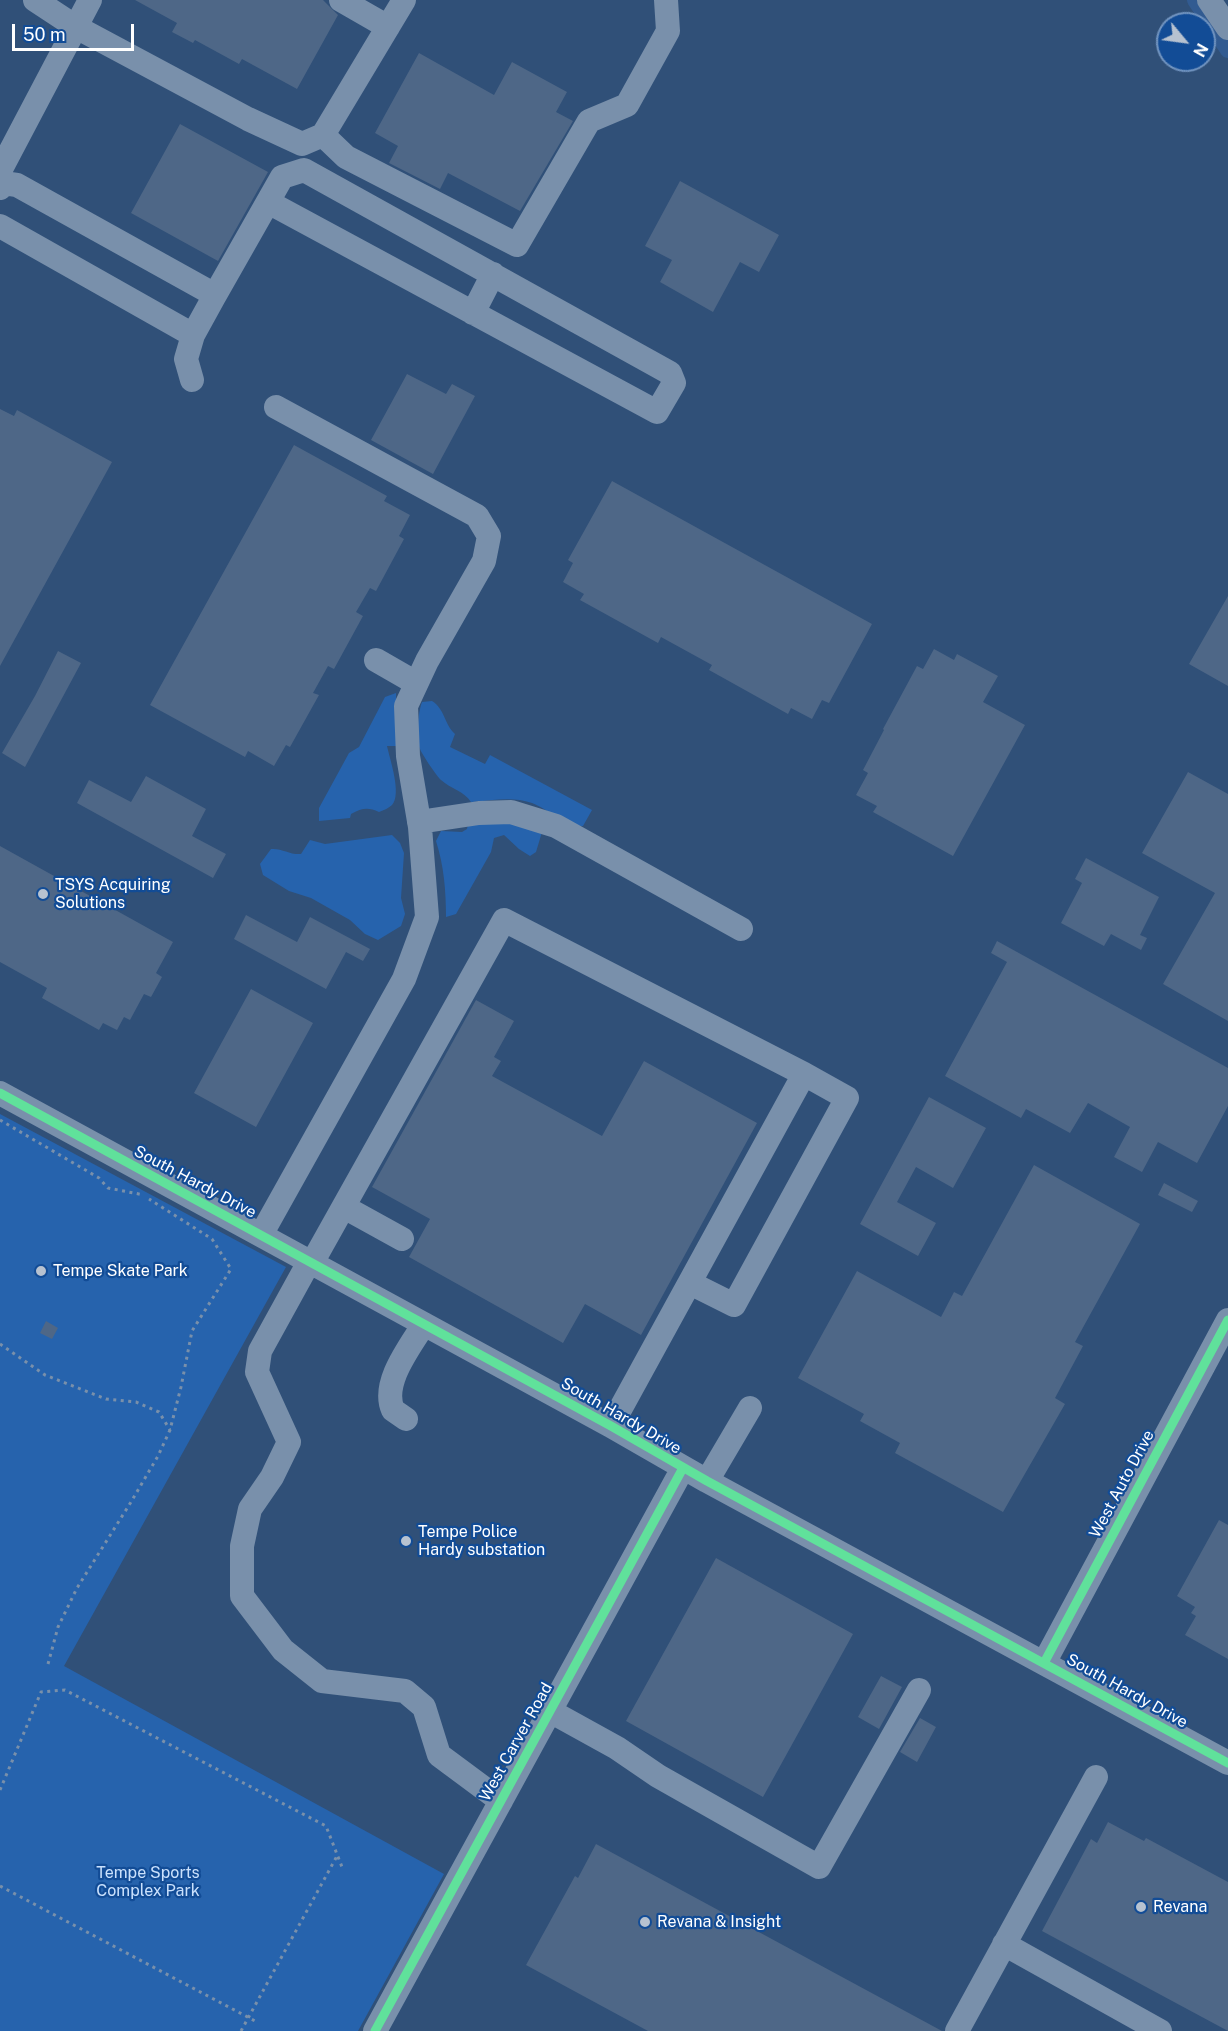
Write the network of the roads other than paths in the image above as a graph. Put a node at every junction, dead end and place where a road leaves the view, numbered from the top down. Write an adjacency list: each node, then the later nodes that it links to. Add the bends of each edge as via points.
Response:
1 (35, 0): 7 (street)
2 (90, 0): 7 (street)
3 (341, 0): 8 (street)
4 (404, 0): 8 (street)
5 (666, 0): 10 (street, via 668,31 627,105 589,121 517,245 346,157)
6 (1209, 0): 9 (street)
7 (76, 27): 10 (street, via 302,144); 11 (street)
8 (388, 27): 10 (street)
9 (1228, 28)
10 (323, 135)
11 (0, 171)
12 (0, 188): 16 (street, via 3,183 17,185)
13 (268, 202): 15 (street, via 282,177 304,170); 16 (street); 17 (street)
14 (0, 226): 18 (street)
15 (493, 274): 17 (street); 17 (street, via 670,373 674,383 657,412)
16 (215, 295): 18 (street)
17 (473, 313)
18 (193, 335): 19 (street, via 186,359)
19 (192, 380)
20 (276, 407): 22 (street, via 477,516 489,536 484,561)
21 (376, 660): 22 (street)
22 (416, 683): 23 (street, via 406,706 408,756)
23 (419, 822): 24 (street, via 511,812 556,826); 28 (street, via 427,917 404,979)
24 (741, 929)
25 (804, 1074): 27 (street, via 504,920); 31 (street); 31 (street, via 847,1098 734,1305)
26 (0, 1093): 28 (street, South Hardy Drive)
27 (344, 1207): 29 (street); 30 (street)
28 (261, 1235): 30 (street, South Hardy Drive)
29 (402, 1239)
30 (311, 1262): 33 (street, South Hardy Drive); 44 (street, via 260,1351 257,1372 289,1442 272,1478 250,1509 242,1546 242,1596 283,1650 322,1681 405,1691 424,1707 439,1755)
31 (690, 1283): 36 (street)
32 (1228, 1320): 39 (street, West Auto Drive)
33 (424, 1324): 35 (street, via 390,1388 393,1410); 36 (street, South Hardy Drive)
34 (750, 1408): 38 (street)
35 (406, 1419)
36 (611, 1426): 37 (street, South Hardy Drive)
37 (683, 1468): 38 (street, South Hardy Drive); 41 (street, West Carver Road)
38 (707, 1481): 39 (street, South Hardy Drive)
39 (1044, 1663): 42 (street, South Hardy Drive)
40 (920, 1690): 41 (street, via 819,1867)
41 (550, 1711): 44 (street, West Carver Road)
42 (1228, 1763)
43 (1096, 1777): 45 (street)
44 (501, 1801): 46 (street, West Carver Road)
45 (1004, 1944): 47 (street); 48 (street)
46 (375, 2031)
47 (957, 2031)
48 (1160, 2031)

